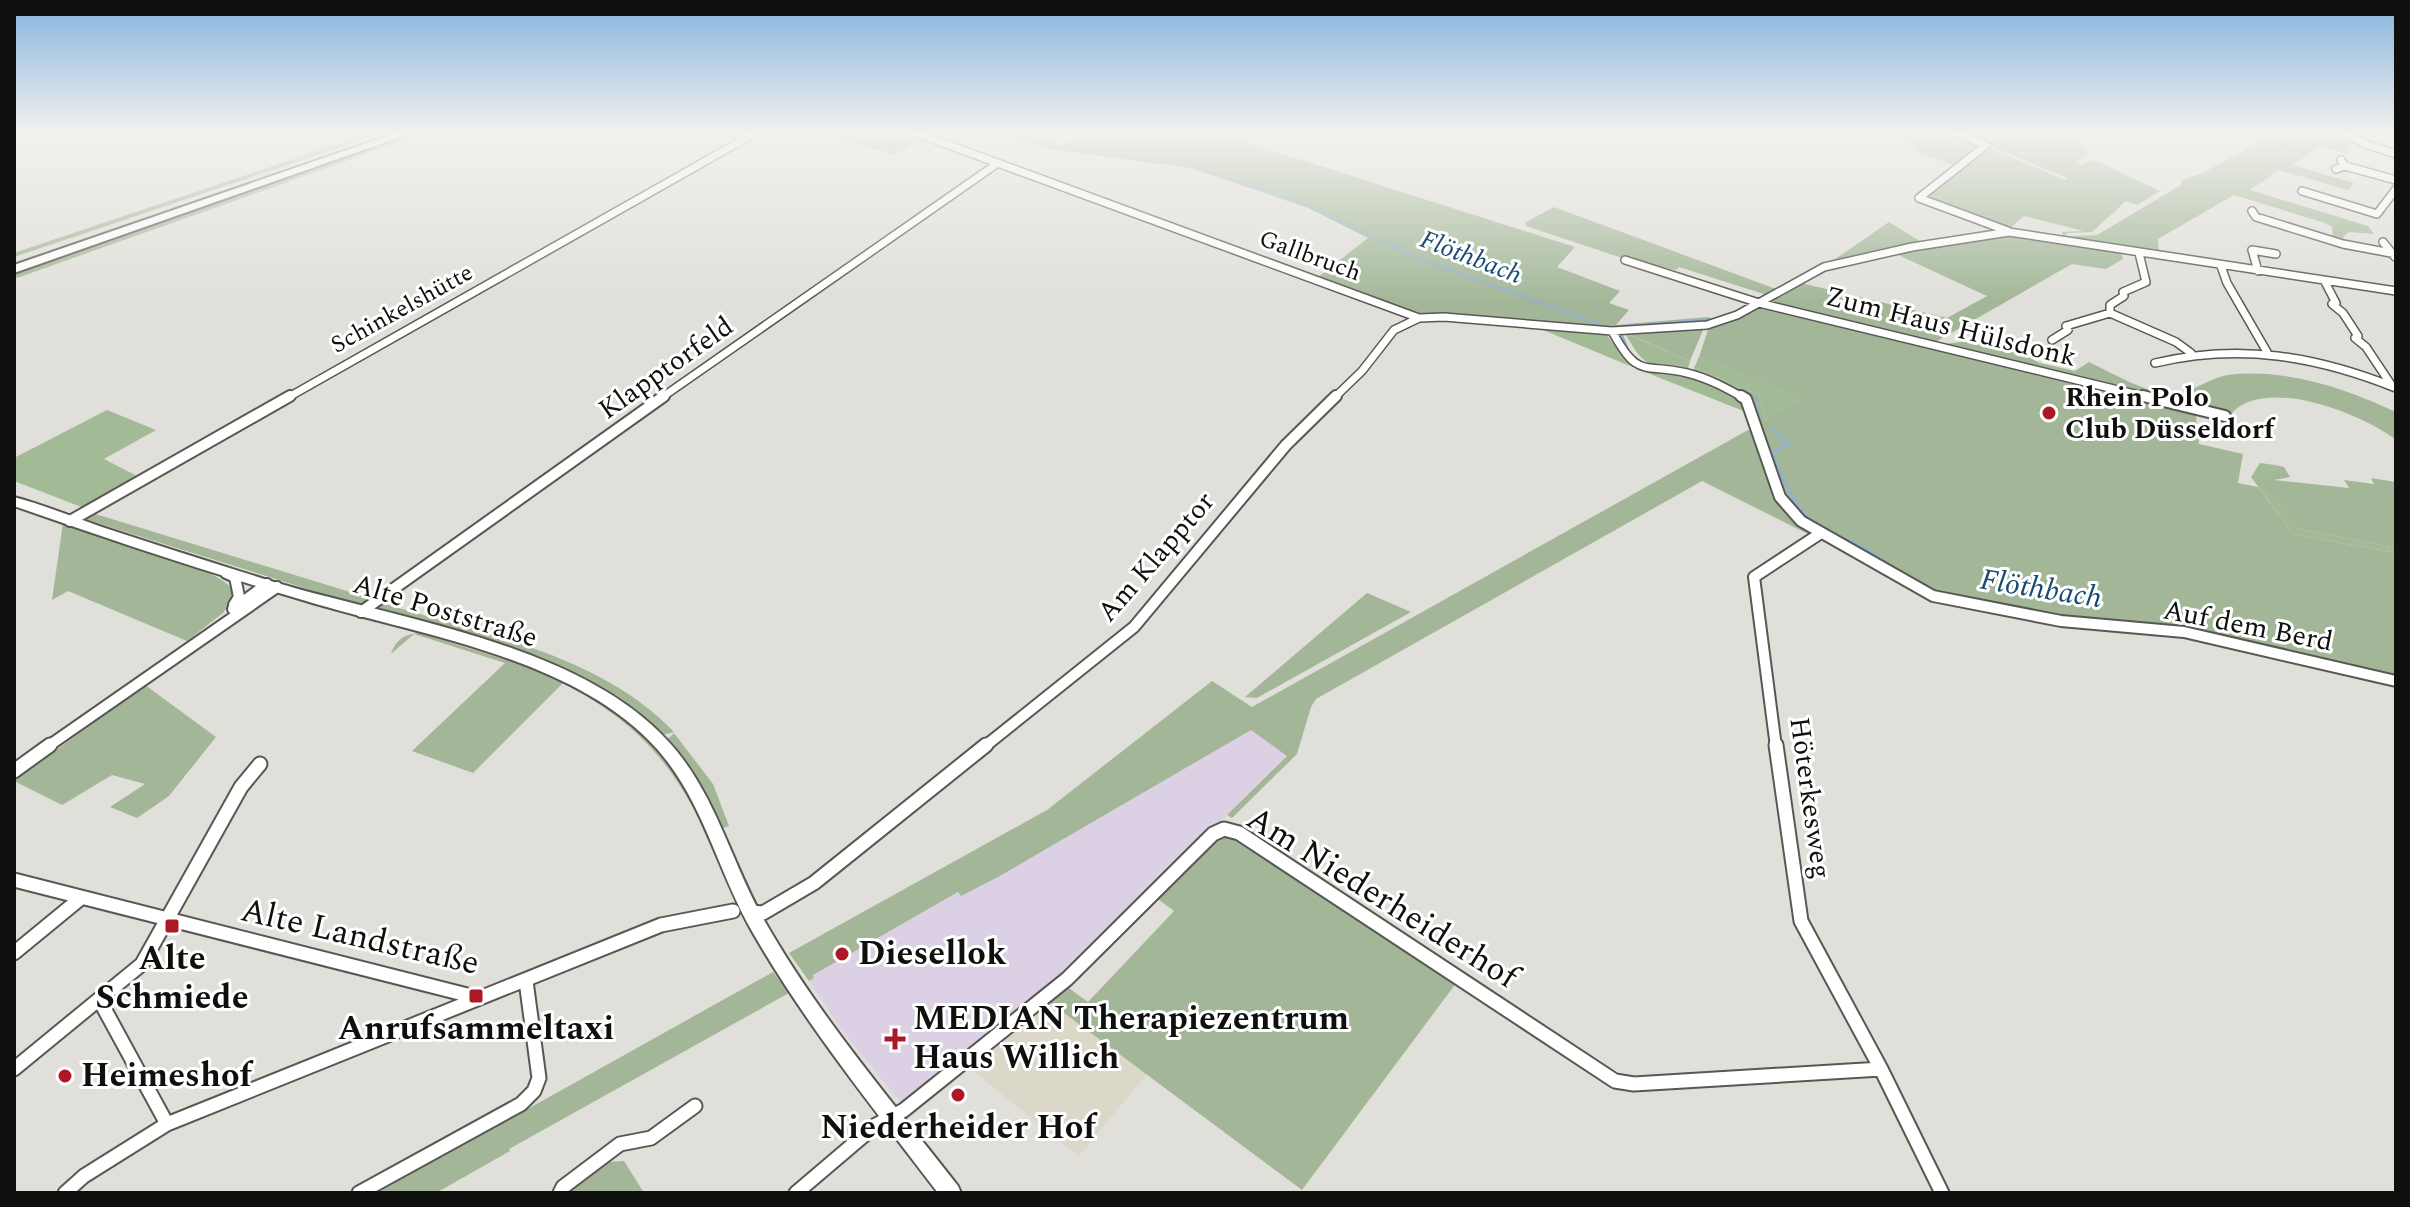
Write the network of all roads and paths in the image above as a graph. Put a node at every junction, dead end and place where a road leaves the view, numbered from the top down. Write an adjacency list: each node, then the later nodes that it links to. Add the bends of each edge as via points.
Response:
1 (228, 189): 18 (highway)
2 (244, 189): 20 (highway)
3 (656, 189): 35 (street, Schinkelshütte)
4 (960, 189): 40 (street, Klapptorfeld)
5 (1070, 189): 26 (street, Gallbruch)
6 (1930, 189): 12 (street, via 1919,198)
7 (2299, 189): 10 (street)
8 (2304, 189): 9 (street, via 2377,214)
9 (2396, 189)
10 (2293, 195)
11 (2246, 220): 16 (street, via 2254,214)
12 (2012, 232): 14 (street); 24 (street, via 1824,267)
13 (2383, 242): 16 (street)
14 (2139, 253): 19 (street); 25 (street, via 2147,281 2123,292)
15 (2276, 254): 21 (street, via 2252,250)
16 (2395, 256)
17 (1625, 260): 24 (street, Zum Haus Hülsdonk)
18 (14, 262)
19 (2221, 266): 21 (street); 29 (street)
20 (14, 269)
21 (2258, 271): 22 (street)
22 (2325, 282): 23 (street); 32 (street, via 2336,303 2332,304 2365,339)
23 (2396, 291)
24 (1759, 303): 27 (street, via 1713,324); 33 (street, Zum Haus Hülsdonk)
25 (2110, 313): 28 (street, via 2091,316 2079,323 2081,327); 30 (street)
26 (1419, 318): 27 (street); 47 (street, Am Klapptor, via 1394,330 1362,371 1286,445 1134,627 814,883 763,913)
27 (1612, 331): 36 (street, via 1624,357 1638,367 1699,376 1746,399 1780,497)
28 (2052, 340)
29 (2267, 352): 30 (street); 32 (street)
30 (2191, 353): 31 (street)
31 (2155, 363)
32 (2394, 387)
33 (2225, 416)
34 (14, 501): 35 (street, Alte Poststraße)
35 (70, 521): 37 (street, Alte Poststraße)
36 (1821, 533): 42 (street, Auf dem Berd, via 1920,591 1952,601 2061,621 2184,632); 54 (street, Höterkesweg, via 1761,571 1753,584 1801,921)
37 (210, 565): 38 (street, Alte Poststraße); 39 (street, via 235,577 239,597)
38 (272, 586): 39 (street); 40 (street, Alte Poststraße); 41 (street)
39 (230, 611): 41 (street)
40 (361, 612): 47 (street, Alte Poststraße, via 518,658 596,691 632,715 691,781)
41 (189, 646): 44 (street)
42 (2396, 681)
43 (260, 764): 48 (street, via 241,787)
44 (14, 771)
45 (14, 880): 46 (street, Alte Landstraße)
46 (81, 898): 48 (street, Alte Landstraße); 49 (street)
47 (742, 912): 50 (street, Alte Landstraße, via 661,925); 56 (street, Alte Poststraße)
48 (167, 920): 51 (street, Alte Landstraße); 52 (street, via 142,964)
49 (14, 953)
50 (526, 981): 51 (street, Alte Landstraße); 59 (street, via 539,1078 534,1091 521,1104)
51 (479, 998): 57 (street)
52 (100, 1001): 53 (street); 57 (street)
53 (14, 1069)
54 (1881, 1069): 56 (street, Am Niederheiderhof, via 1615,1081 1228,829 1213,834 1067,979); 63 (street, Höterkesweg)
55 (695, 1106): 60 (street, via 651,1138 620,1144)
56 (893, 1116): 61 (street); 62 (street, Alte Poststraße)
57 (167, 1124): 58 (street)
58 (65, 1193)
59 (359, 1193)
60 (560, 1193)
61 (796, 1193)
62 (951, 1193)
63 (1942, 1193)

